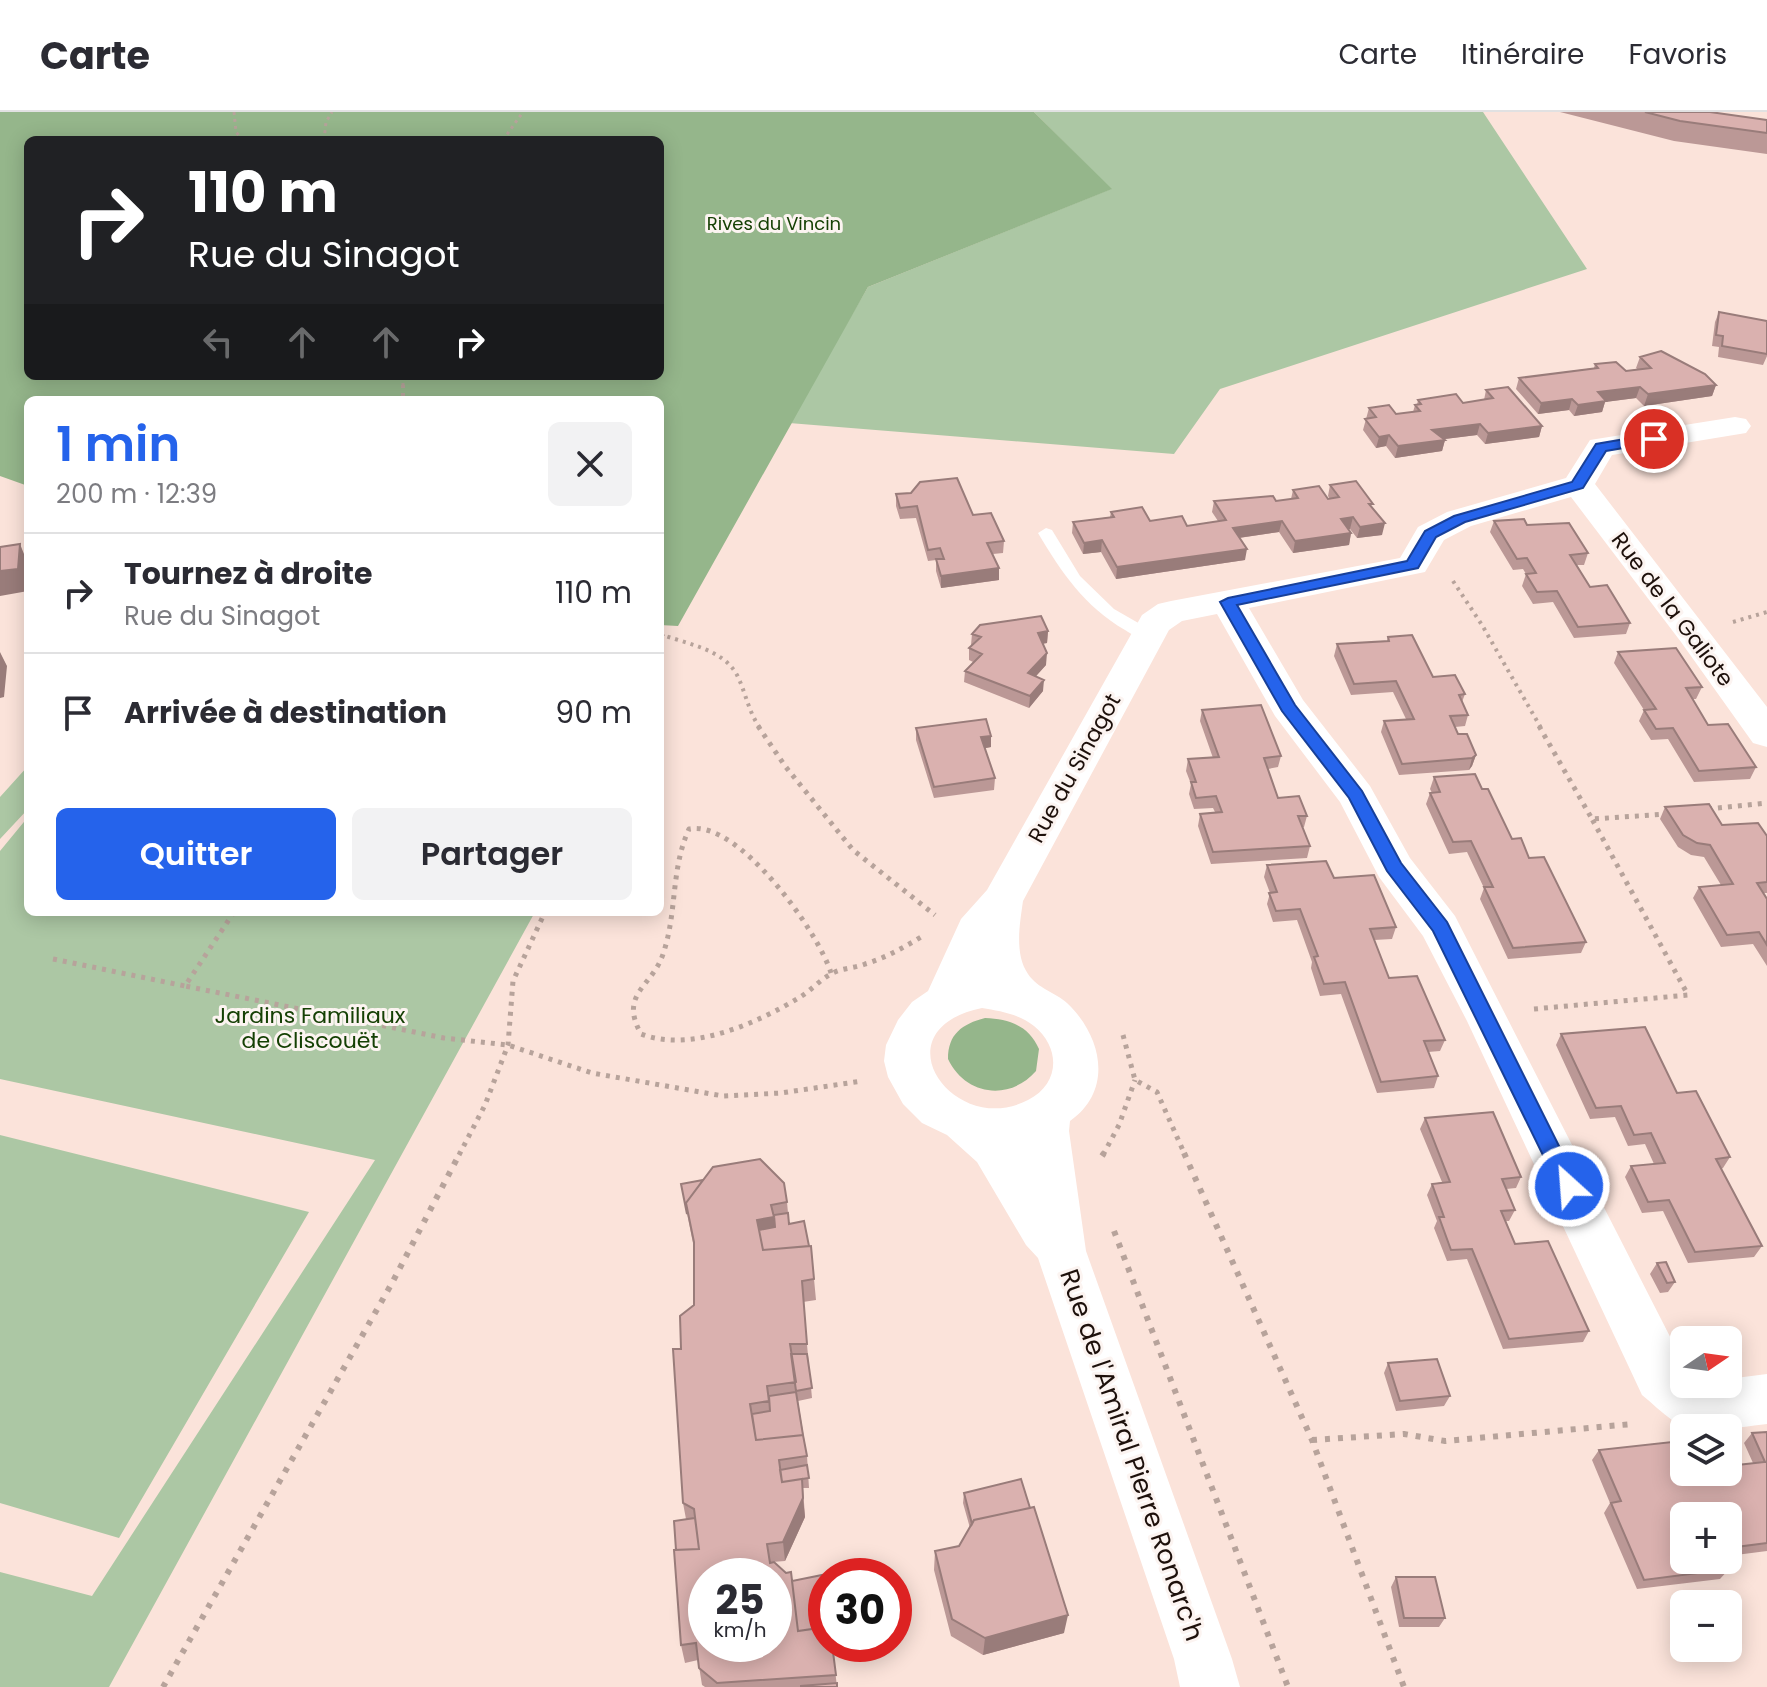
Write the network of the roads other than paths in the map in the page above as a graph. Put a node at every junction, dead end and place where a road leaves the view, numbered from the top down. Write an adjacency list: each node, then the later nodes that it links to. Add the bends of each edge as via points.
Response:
1 (1735, 426): 2 (street, via 1601,447)
2 (1578, 485): 4 (street, Rue du Sinagot, via 1459,519 1430,534 1413,565); 6 (street, Rue de la Galiote)
3 (1046, 533): 5 (lane, via 1074,579 1099,605)
4 (1228, 602): 5 (street, Rue du Sinagot, via 1171,612); 13 (street, via 1288,707 1356,796 1394,867 1440,927 1661,1378 1692,1403)
5 (1148, 636): 7 (street, Rue du Sinagot)
6 (1767, 734)
7 (975, 918): 8 (street, Rue du Sinagot, via 997,939 1000,965); 9 (street, Rue du Sinagot)
8 (1022, 997): 9 (street, via 982,991); 10 (street, via 1062,1022 1073,1041 1073,1082)
9 (946, 1000): 11 (street, via 913,1031 907,1052 909,1074 920,1094 939,1111)
10 (1047, 1114): 11 (street, via 1005,1126); 12 (street, Rue de l'Amiral Pierre Ronarc'h, via 1044,1138)
11 (964, 1122): 12 (street, Rue de l'Amiral Pierre Ronarc'h, via 994,1148 1039,1225)
12 (1061, 1251): 14 (street, Rue de l'Amiral Pierre Ronarc'h)
13 (1767, 1399)
14 (1210, 1678)

